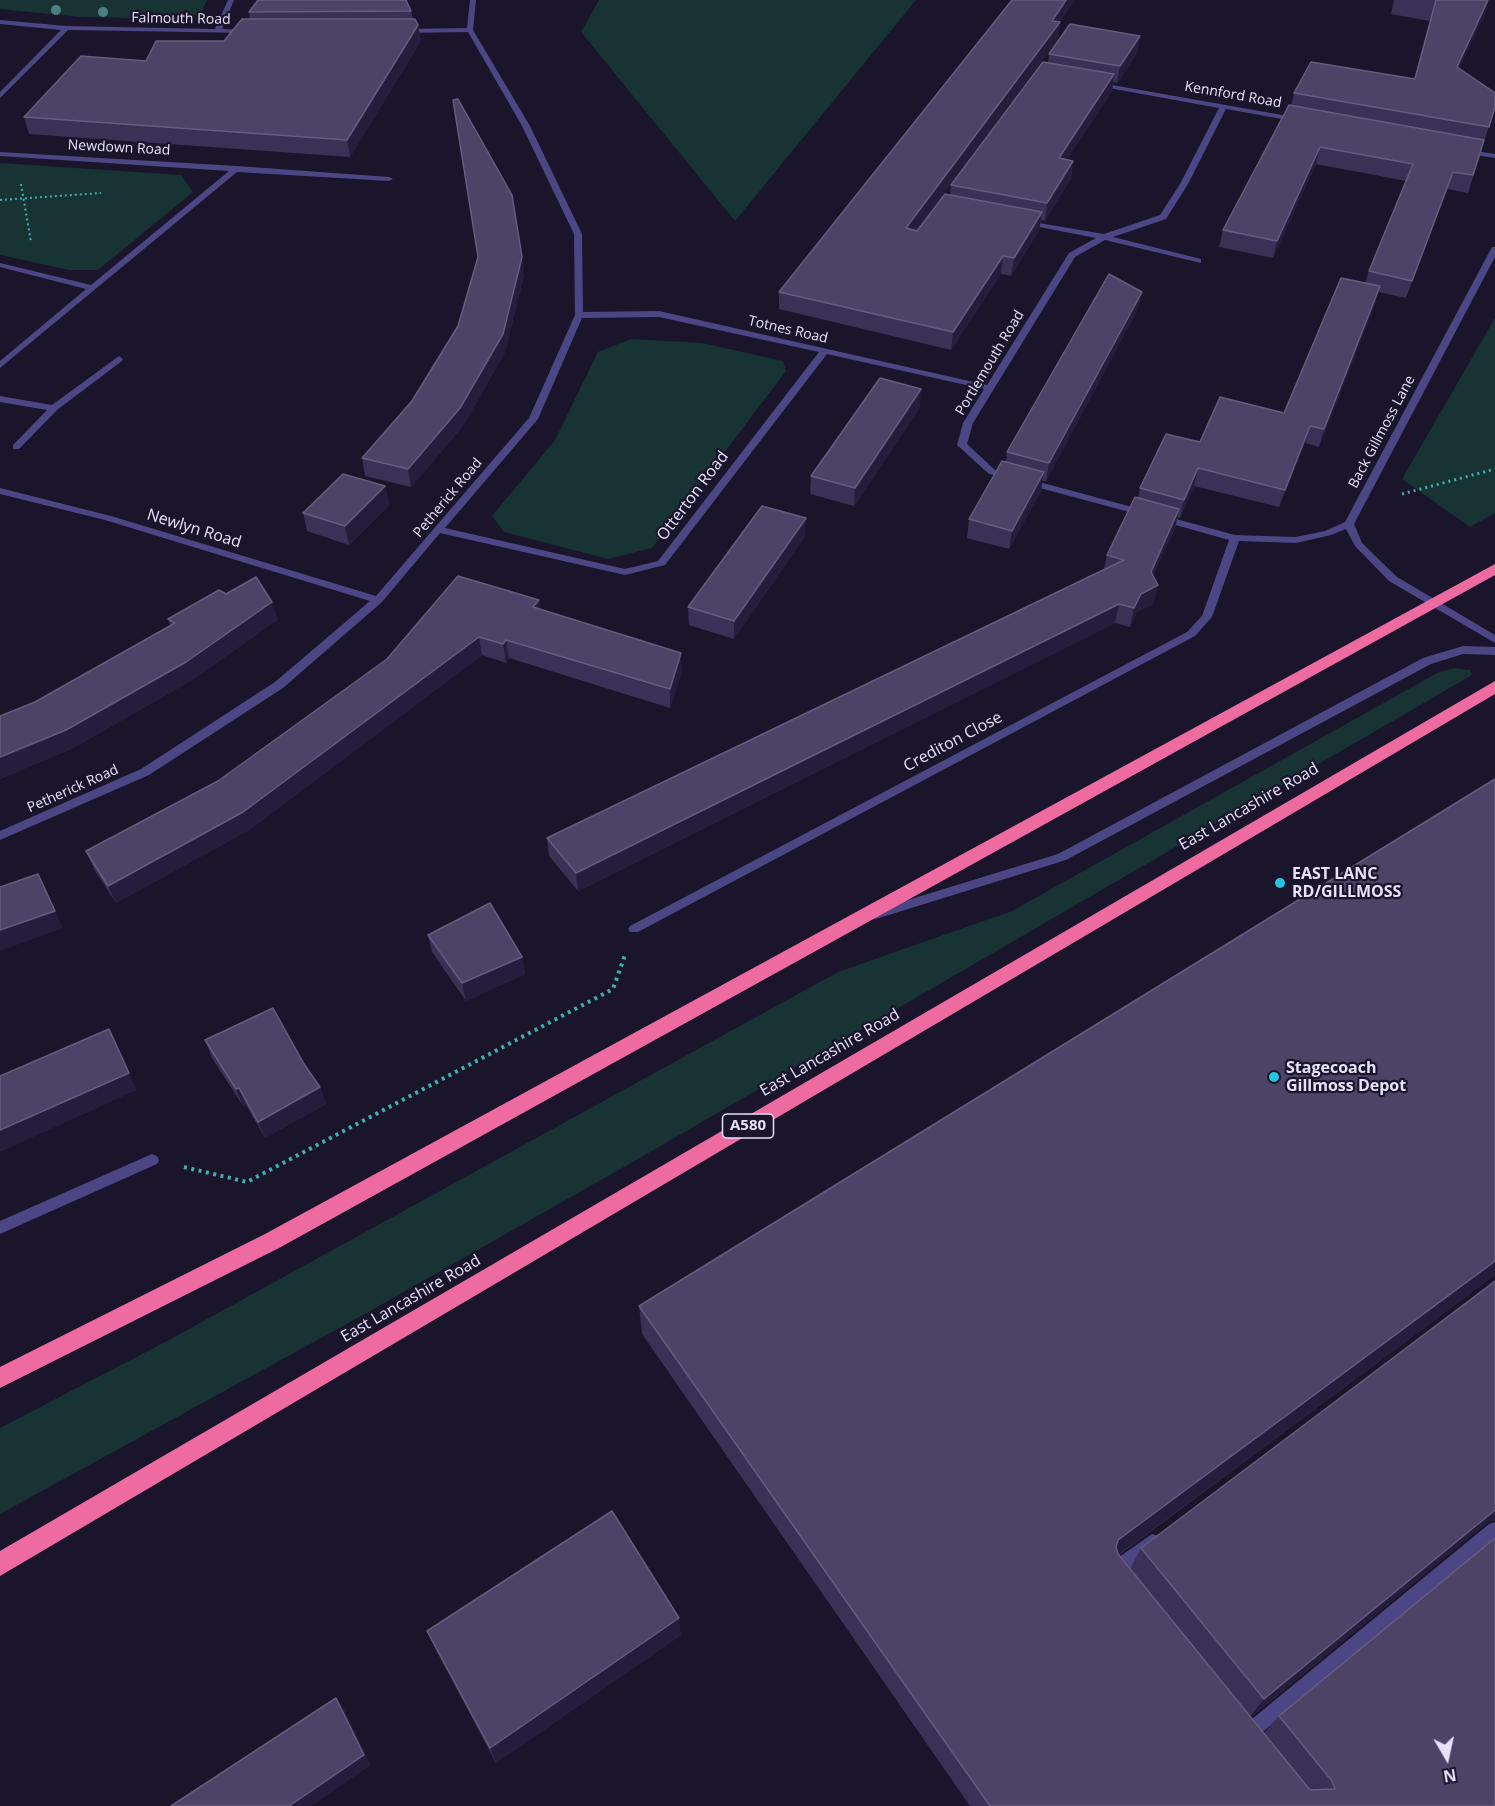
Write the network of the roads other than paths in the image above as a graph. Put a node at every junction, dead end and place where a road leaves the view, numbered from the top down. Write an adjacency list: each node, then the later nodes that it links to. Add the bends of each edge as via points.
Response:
1 (231, 0): 7 (street)
2 (473, 0): 5 (street)
3 (0, 22): 4 (street, Falmouth Road)
4 (66, 28): 7 (street, Falmouth Road); 10 (street)
5 (470, 30): 6 (street); 24 (street, Petherick Road, via 526,126 578,234)
6 (401, 31)
7 (217, 32): 8 (street, Falmouth Road)
8 (252, 32)
9 (1084, 81): 11 (street, Kennford Road)
10 (0, 96)
11 (1223, 107): 12 (street, Kennford Road); 19 (street, Portlemouth Road, via 1163,217)
12 (1313, 123)
13 (1461, 150): 15 (street)
14 (0, 154): 16 (street, Newdown Road)
15 (1495, 156)
16 (237, 168): 17 (street, Newdown Road); 23 (street)
17 (388, 179)
18 (1011, 219): 19 (street, Portlemouth Road)
19 (1104, 237): 21 (street, Portlemouth Road); 28 (street, Portlemouth Road, via 1072,255)
20 (1495, 249): 33 (street, Back Gillmoss Lane)
21 (1198, 261)
22 (0, 264): 23 (street)
23 (93, 288): 27 (street)
24 (579, 315): 25 (street, Totnes Road, via 659,314); 34 (street, Petherick Road, via 533,419)
25 (824, 352): 28 (street, Totnes Road); 34 (street, Otterton Road, via 661,563 625,572)
26 (119, 359): 30 (street)
27 (0, 365)
28 (990, 388): 35 (street, Portlemouth Road, via 968,423 962,445 992,472)
29 (0, 399): 30 (street)
30 (54, 408): 31 (street)
31 (16, 447)
32 (0, 491): 37 (street, Newlyn Road, via 108,518)
33 (1349, 524): 35 (street, Portlemouth Road, via 1296,540); 38 (street, via 1358,544 1377,565)
34 (439, 530): 37 (street, Petherick Road)
35 (1234, 538): 44 (street, Crediton Close, via 1207,617 1191,634)
36 (1495, 569): 38 (highway)
37 (378, 600): 42 (street, Petherick Road, via 279,685 145,772)
38 (1432, 604): 39 (street); 43 (highway)
39 (1495, 640)
40 (1495, 651): 43 (street, via 1463,650 1426,661 1062,857)
41 (1495, 687): 50 (highway, East Lancashire Road / A580)
42 (0, 836)
43 (855, 920): 47 (highway, via 272,1241)
44 (634, 929)
45 (152, 1160): 46 (street)
46 (0, 1228)
47 (0, 1378)
48 (1495, 1530): 52 (street)
49 (1162, 1534): 51 (street, via 1115,1570)
50 (0, 1564)
51 (1130, 1588)
52 (1247, 1734)

